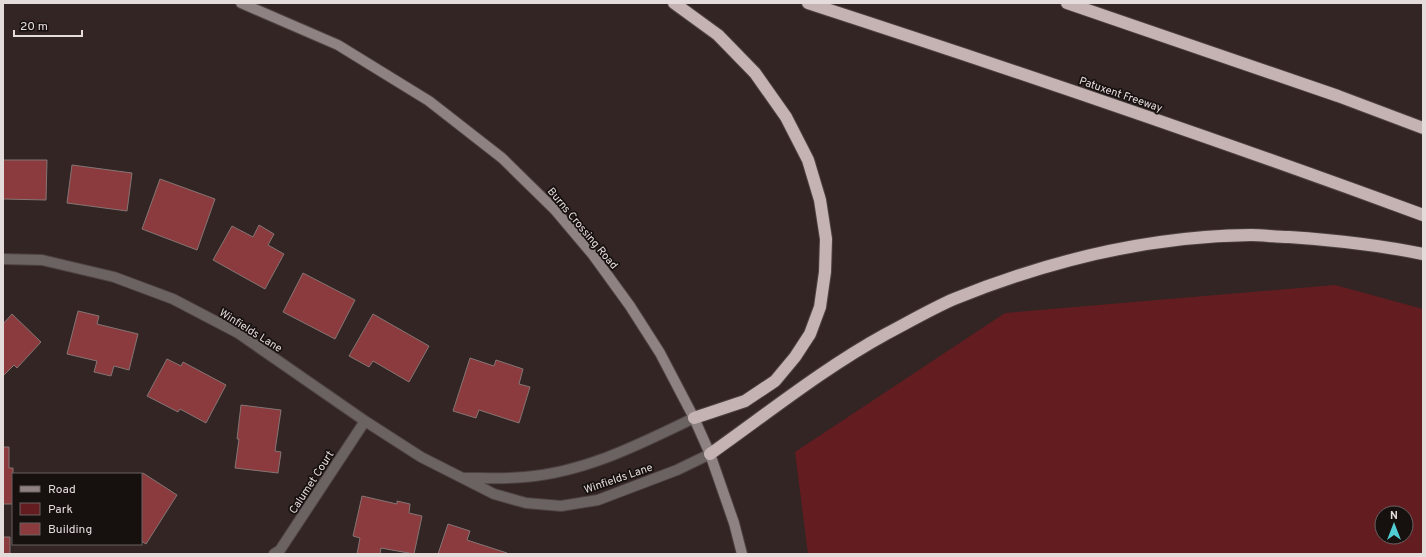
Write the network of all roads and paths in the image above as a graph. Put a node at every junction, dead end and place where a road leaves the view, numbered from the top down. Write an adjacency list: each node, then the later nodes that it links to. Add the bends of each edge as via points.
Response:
1 (241, 3): 9 (main road, Burns Crossing Road, via 338,45 429,100 502,158 555,210 630,306 660,353)
2 (674, 3): 9 (highway, via 718,35 755,73 786,117 808,160 820,200 826,239 820,307 810,334 795,357 775,381 745,401)
3 (808, 3): 6 (highway, Patuxent Freeway, via 997,64)
4 (1067, 3): 5 (highway, via 1338,96)
5 (1423, 128)
6 (1423, 215)
7 (1423, 254): 11 (highway, via 1325,239 1251,235 1180,240 1104,252 1028,272 953,300 885,335 822,374)
8 (3, 259): 10 (street, Winfields Lane, via 42,260 114,276 173,298 238,333)
9 (694, 418): 11 (main road, Burns Crossing Road); 12 (street, Winfields Lane, via 609,457 569,470 525,478)
10 (365, 421): 12 (street, Winfields Lane, via 421,457); 13 (street, Calumet Court, via 280,550)
11 (710, 454): 12 (street, Winfields Lane, via 677,470 598,500 561,506 526,503 494,494); 14 (main road, Burns Crossing Road)
12 (462, 478)
13 (274, 554)
14 (742, 554)

